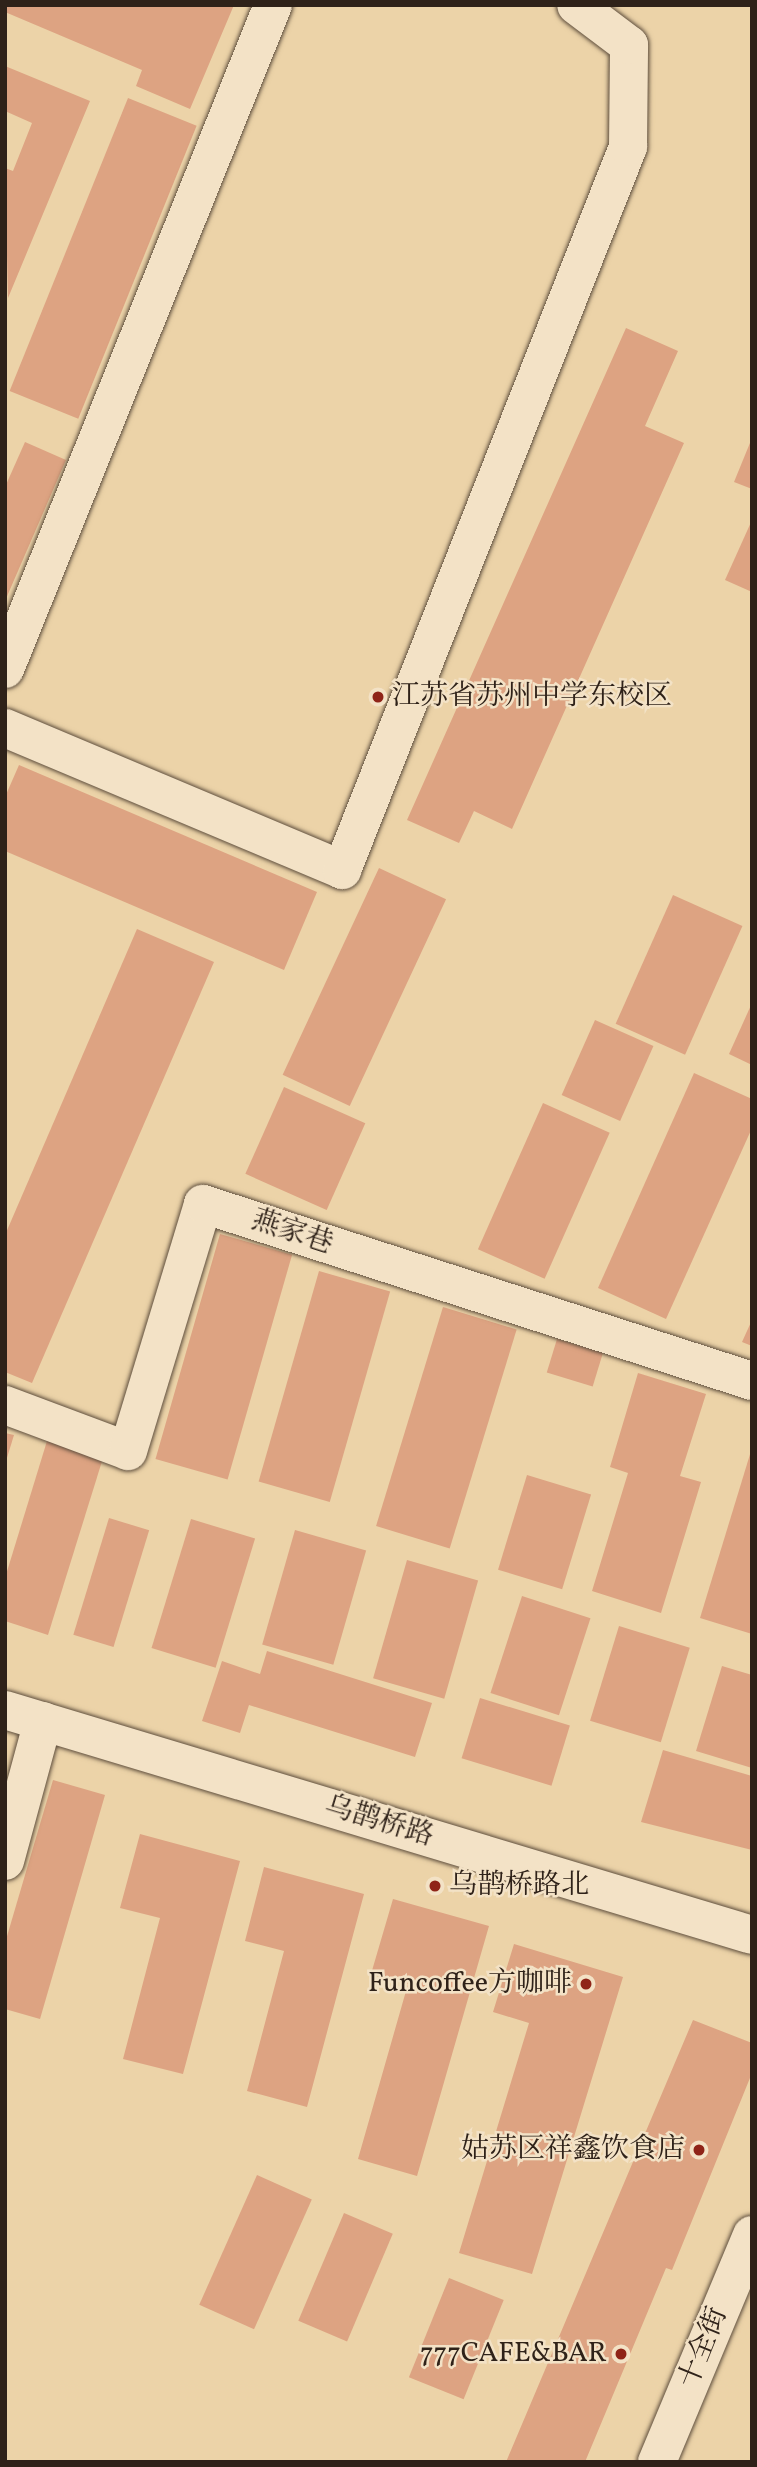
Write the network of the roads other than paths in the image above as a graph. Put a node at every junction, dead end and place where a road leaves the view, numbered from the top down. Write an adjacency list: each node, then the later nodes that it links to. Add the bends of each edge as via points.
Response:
1 (273, 5): 3 (street)
2 (576, 5): 4 (street, via 629,45 628,147 342,870)
3 (5, 669)
4 (5, 728)
5 (752, 1381): 6 (street, 燕家巷, via 203,1204 128,1451)
6 (5, 1405)
7 (5, 1710): 8 (street, 乌鹊桥路)
8 (43, 1721): 9 (street); 10 (street, 乌鹊桥路)
9 (5, 1861)
10 (752, 1935)
11 (752, 2235): 12 (street, 十全街)
12 (657, 2462)

